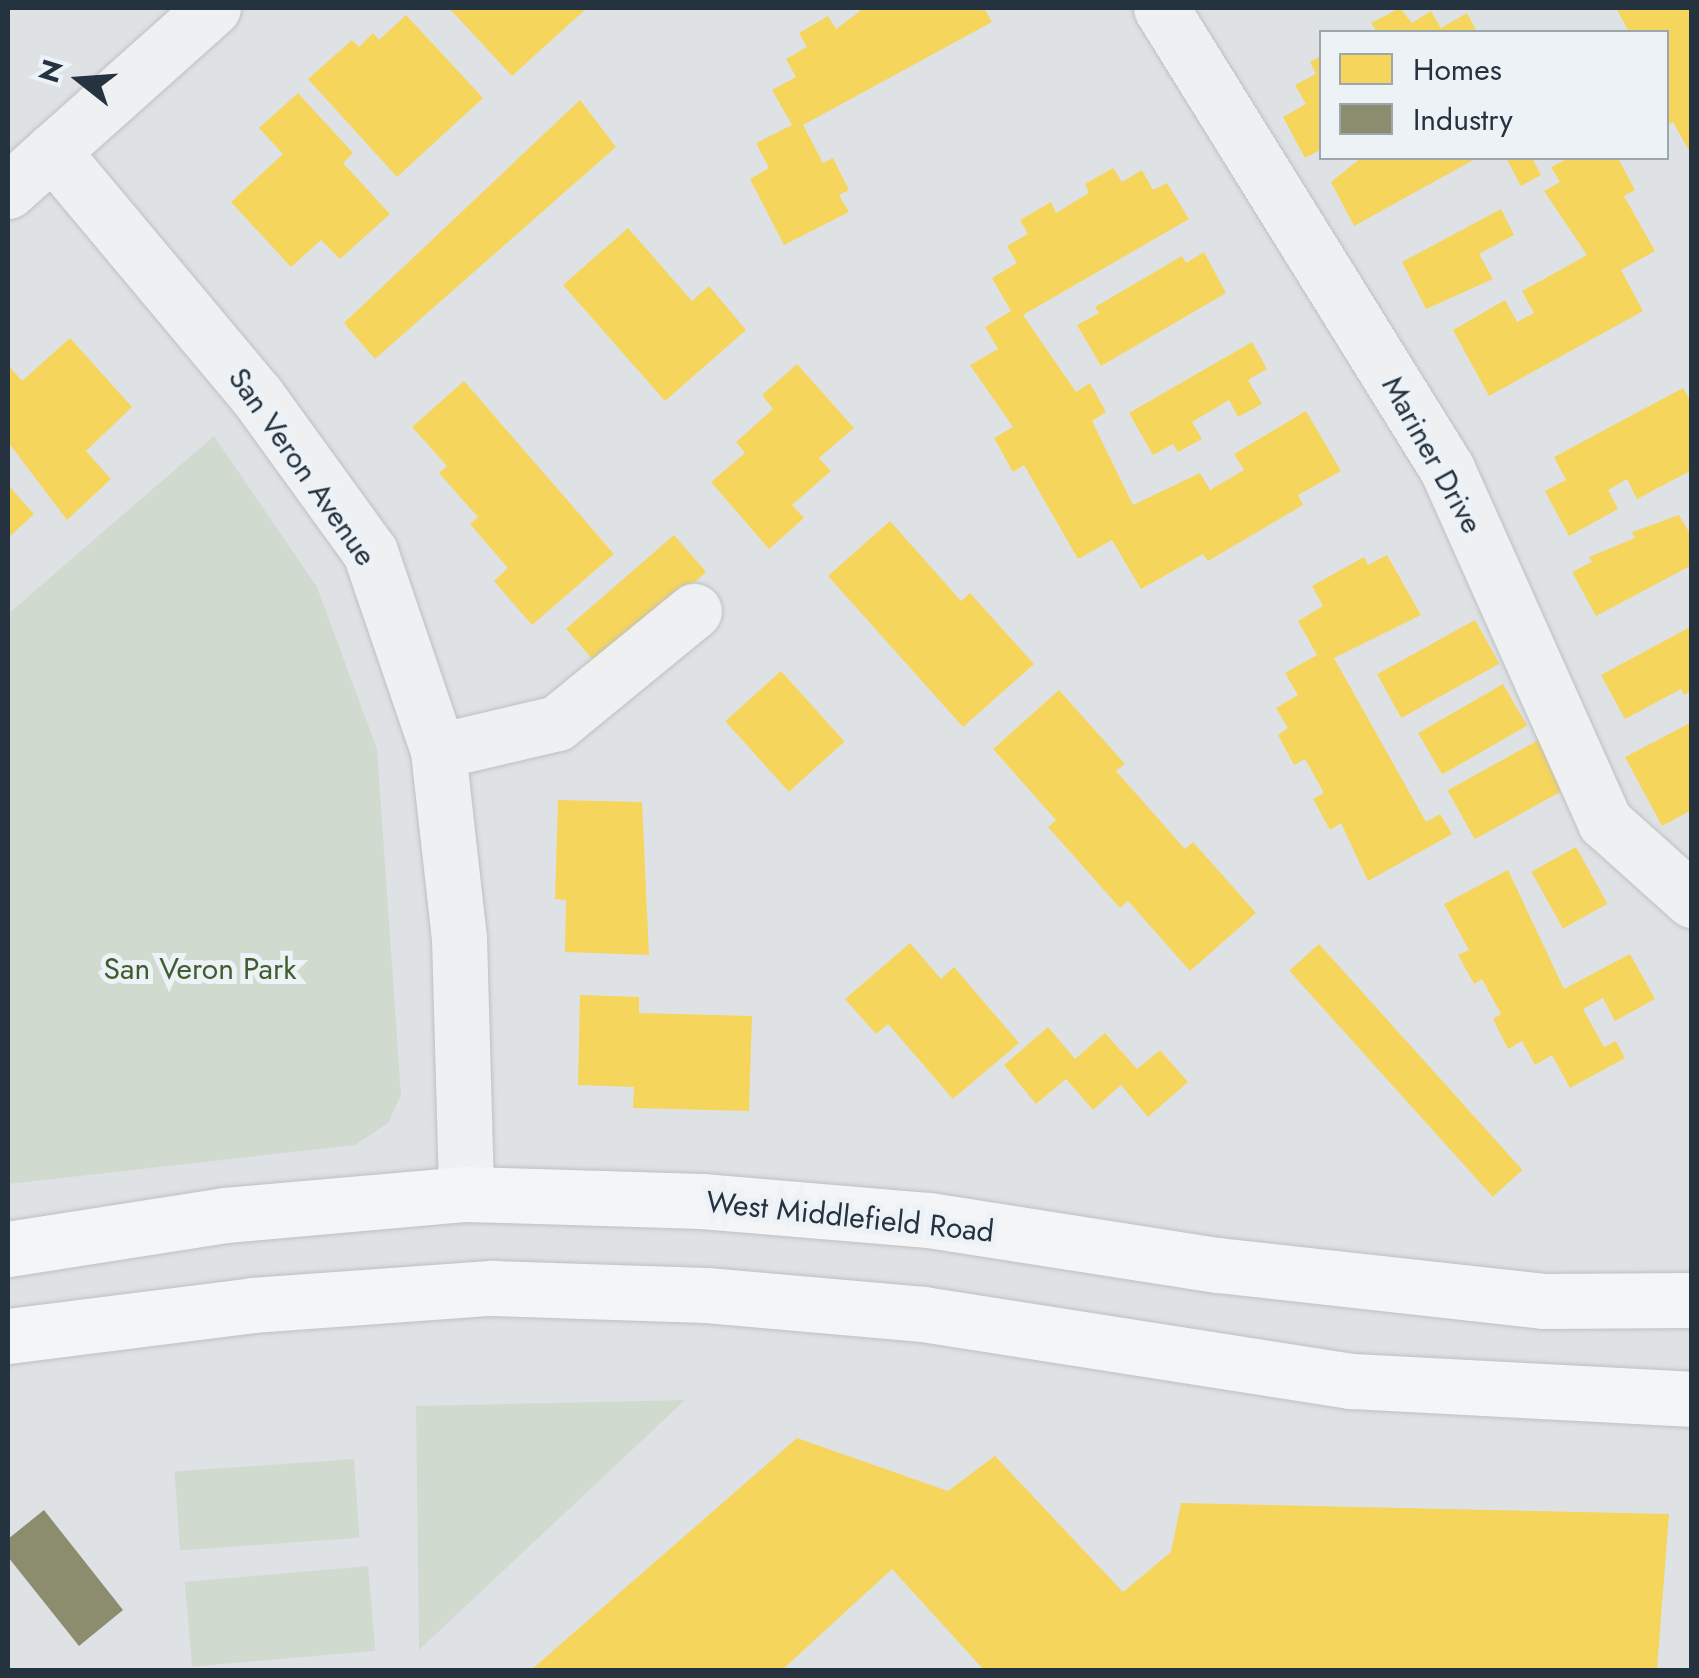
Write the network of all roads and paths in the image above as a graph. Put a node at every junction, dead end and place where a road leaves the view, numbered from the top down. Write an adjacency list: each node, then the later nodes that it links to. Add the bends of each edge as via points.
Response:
1 (213, 8): 3 (street)
2 (1160, 8): 7 (street, Mariner Drive, via 1447,470 1605,822)
3 (52, 152): 4 (street); 6 (street, San Veron Avenue, via 257,396 370,552)
4 (8, 191)
5 (694, 612): 6 (street, via 557,723)
6 (438, 751): 8 (street, San Veron Avenue, via 460,937)
7 (1692, 900)
8 (466, 1194): 9 (main road, West Middlefield Road, via 225,1215); 10 (main road, West Middlefield Road, via 702,1201 912,1219 1218,1265 1542,1300)
9 (8, 1248)
10 (1692, 1300)
11 (8, 1336): 12 (main road, via 252,1305 492,1288 706,1295 923,1314 1350,1380)
12 (1692, 1399)

